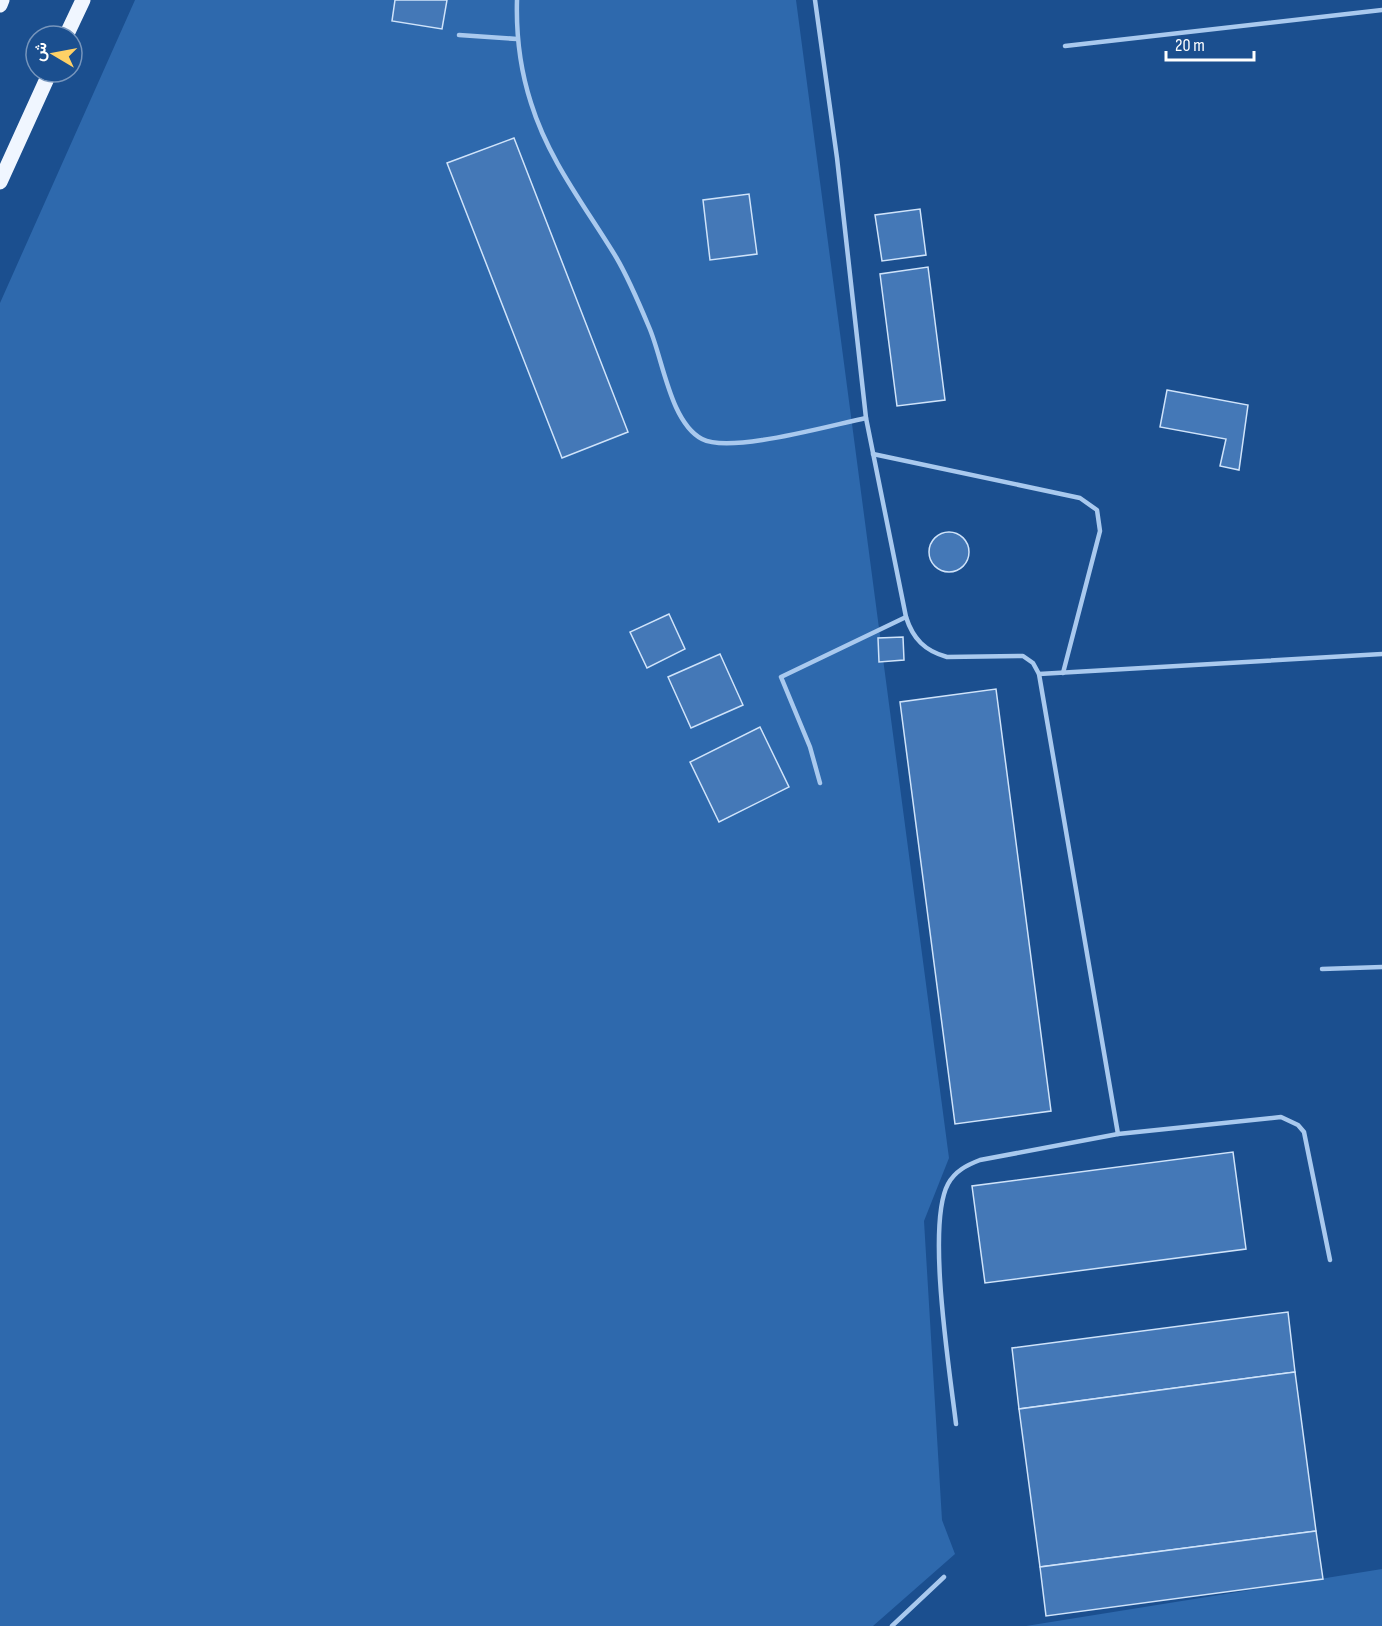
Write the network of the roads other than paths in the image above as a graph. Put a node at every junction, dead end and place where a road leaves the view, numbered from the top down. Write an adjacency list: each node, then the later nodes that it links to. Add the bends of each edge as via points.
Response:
1 (2, 0): 5 (main road)
2 (83, 0): 7 (main road)
3 (517, 0): 9 (lane)
4 (815, 0): 13 (lane)
5 (0, 5)
6 (1382, 10): 10 (lane)
7 (72, 24)
8 (459, 35): 9 (lane)
9 (517, 39): 13 (lane, via 542,134 556,164 636,295 675,407 690,430 716,444 731,445)
10 (1065, 46)
11 (45, 84): 12 (main road)
12 (0, 182)
13 (866, 418): 14 (lane)
14 (873, 454): 15 (lane); 17 (lane, via 1080,498 1097,510 1100,531)
15 (906, 617): 18 (lane, via 915,639 935,654 1023,656); 19 (lane, via 782,677)
16 (1382, 654): 17 (lane)
17 (1063, 673): 18 (lane)
18 (1039, 674): 22 (lane)
19 (820, 783)
20 (1382, 967): 21 (lane)
21 (1322, 969)
22 (1118, 1134): 23 (lane, via 1272,1116 1290,1120 1305,1132); 24 (lane, via 980,1160 956,1172 948,1183 941,1209 940,1263)
23 (1330, 1260)
24 (956, 1424)
25 (944, 1577): 26 (lane)
26 (892, 1626)

